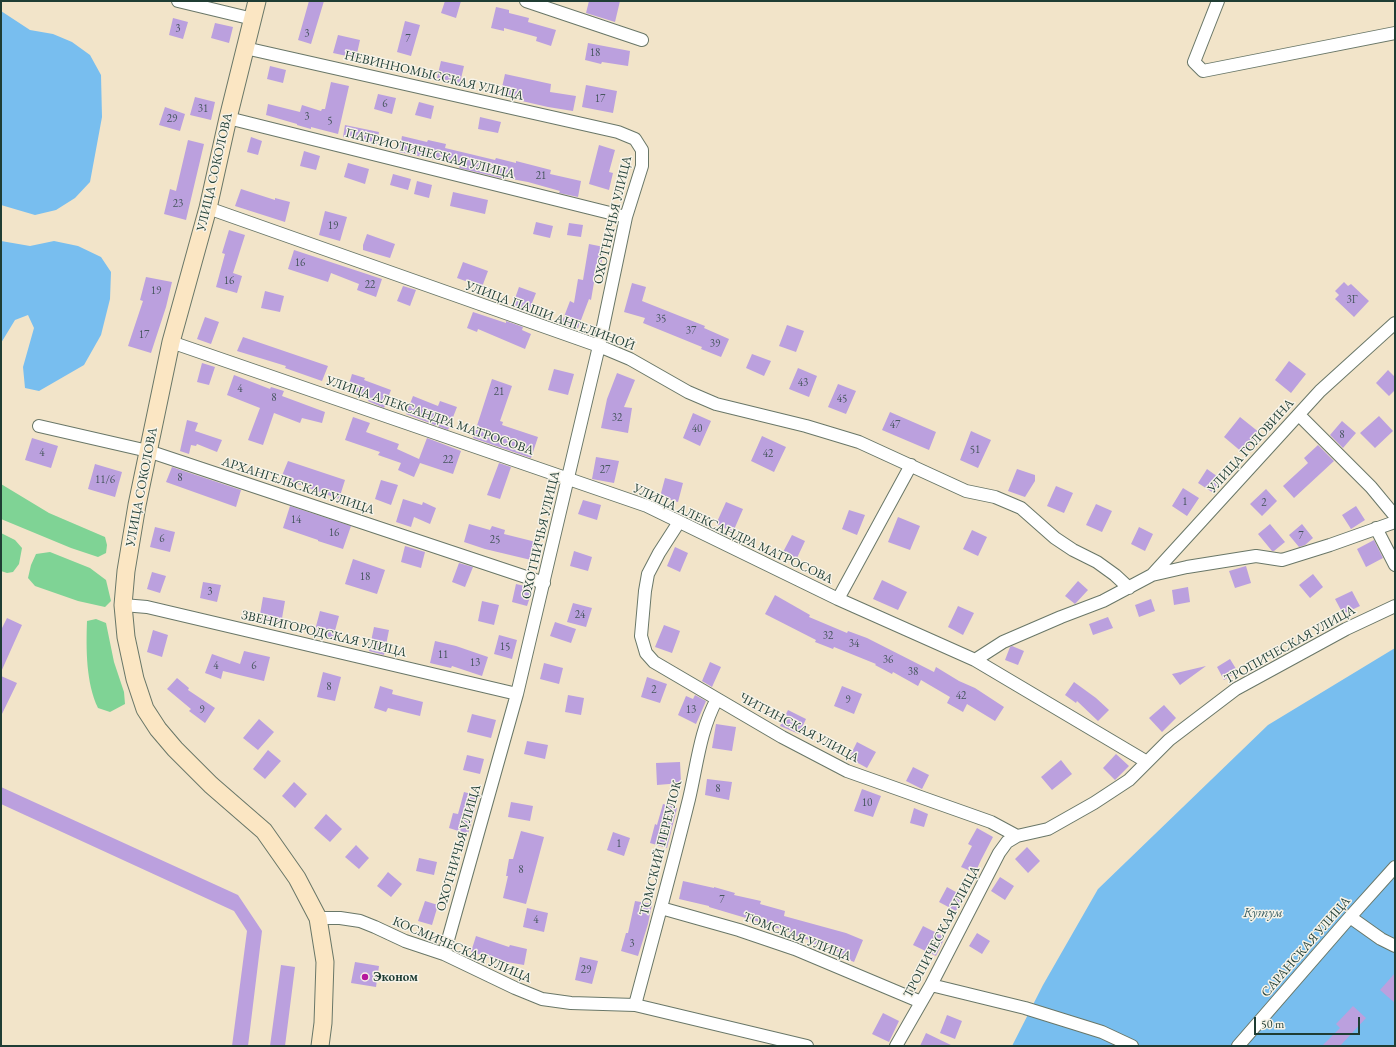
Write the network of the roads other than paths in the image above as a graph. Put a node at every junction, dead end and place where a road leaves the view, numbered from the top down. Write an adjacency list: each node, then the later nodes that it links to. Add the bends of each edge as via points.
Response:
1 (178, 1): 5 (street)
2 (257, 1): 5 (main road, УЛИЦА СОКОЛОВА)
3 (526, 1): 7 (street)
4 (1218, 1): 6 (street, via 1194,62 1203,71)
5 (253, 19): 8 (main road, УЛИЦА СОКОЛОВА)
6 (1395, 33)
7 (642, 40)
8 (245, 48): 9 (main road, УЛИЦА СОКОЛОВА); 10 (street, НЕВИННОМЫССКАЯ УЛИЦА)
9 (228, 118): 11 (main road, УЛИЦА СОКОЛОВА); 12 (street, ПАТРИОТИЧЕСКАЯ УЛИЦА)
10 (618, 132): 12 (street, ОХОТНИЧЬЯ УЛИЦА, via 635,139 642,150 642,166)
11 (208, 208): 14 (main road, УЛИЦА СОКОЛОВА); 15 (street, УЛИЦА ПАШИ АНГЕЛИНОЙ)
12 (626, 217): 15 (street, ОХОТНИЧЬЯ УЛИЦА)
13 (1395, 323): 16 (street, УЛИЦА ГОЛОВИНА, via 1320,391)
14 (171, 342): 18 (main road, УЛИЦА СОКОЛОВА); 20 (street, УЛИЦА АЛЕКСАНДРА МАТРОСОВА)
15 (600, 346): 19 (street, УЛИЦА ПАШИ АНГЕЛИНОЙ, via 716,404 859,442); 20 (street, ОХОТНИЧЬЯ УЛИЦА)
16 (1298, 415): 21 (street, via 1371,487); 26 (street, УЛИЦА ГОЛОВИНА)
17 (39, 426): 18 (street, АРХАНГЕЛЬСКАЯ УЛИЦА)
18 (148, 451): 27 (street, АРХАНГЕЛЬСКАЯ УЛИЦА); 30 (main road, УЛИЦА СОКОЛОВА, via 126,571)
19 (912, 465): 28 (street, УЛИЦА ПАШИ АНГЕЛИНОЙ, via 966,491 995,497 1021,508 1055,538 1097,562); 29 (street)
20 (568, 479): 22 (street, УЛИЦА АЛЕКСАНДРА МАТРОСОВА, via 647,506); 27 (street, ОХОТНИЧЬЯ УЛИЦА)
21 (1395, 516)
22 (679, 522): 29 (street, УЛИЦА АЛЕКСАНДРА МАТРОСОВА); 34 (street, ЧИТИНСКАЯ УЛИЦА, via 648,574 641,636 646,653 654,662)
23 (1395, 522): 24 (street)
24 (1376, 528): 25 (street); 26 (street, via 1282,560 1256,556)
25 (1395, 565)
26 (1152, 575): 28 (street, УЛИЦА ГОЛОВИНА)
27 (544, 583): 33 (street, ОХОТНИЧЬЯ УЛИЦА)
28 (1129, 588): 32 (street, УЛИЦА ГОЛОВИНА, via 1103,602 1003,642)
29 (838, 599): 32 (street, УЛИЦА АЛЕКСАНДРА МАТРОСОВА)
30 (123, 604): 33 (street, ЗВЕНИГОРОДСКАЯ УЛИЦА, via 147,607); 40 (main road, УЛИЦА СОКОЛОВА, via 126,637 135,679 145,709 175,749 211,785 264,831 297,878)
31 (1395, 606): 35 (street, ТРОПИЧЕСКАЯ УЛИЦА, via 1346,629 1236,689 1169,740)
32 (975, 660): 35 (street, УЛИЦА АЛЕКСАНДРА МАТРОСОВА)
33 (517, 694): 42 (street, ОХОТНИЧЬЯ УЛИЦА)
34 (716, 699): 36 (street, ЧИТИНСКАЯ УЛИЦА, via 782,738 847,771 991,822); 38 (street, ТОМСКИЙ ПЕРЕУЛОК, via 703,732)
35 (1147, 762): 36 (street, ТРОПИЧЕСКАЯ УЛИЦА, via 1129,780 1087,807 1048,829)
36 (1017, 836): 43 (street, ТРОПИЧЕСКАЯ УЛИЦА, via 1007,842 999,853)
37 (1395, 867): 39 (street, САРАНСКАЯ УЛИЦА)
38 (661, 908): 44 (street, ТОМСКАЯ УЛИЦА, via 795,949); 45 (street, ТОМСКИЙ ПЕРЕУЛОК)
39 (1350, 916): 41 (street); 50 (street, САРАНСКАЯ УЛИЦА)
40 (318, 918): 42 (street, КОСМИЧЕСКАЯ УЛИЦА, via 360,921 405,941); 46 (main road, УЛИЦА СОКОЛОВА, via 325,962)
41 (1395, 946)
42 (444, 954): 45 (street, КОСМИЧЕСКАЯ УЛИЦА, via 542,998 570,1003)
43 (931, 985): 44 (street, ТРОПИЧЕСКАЯ УЛИЦА); 49 (street, via 1025,1008 1102,1032)
44 (921, 1002): 48 (street, ТРОПИЧЕСКАЯ УЛИЦА)
45 (634, 1005): 47 (street, КОСМИЧЕСКАЯ УЛИЦА)
46 (320, 1046)
47 (807, 1046)
48 (896, 1046)
49 (1132, 1046)
50 (1238, 1046)

